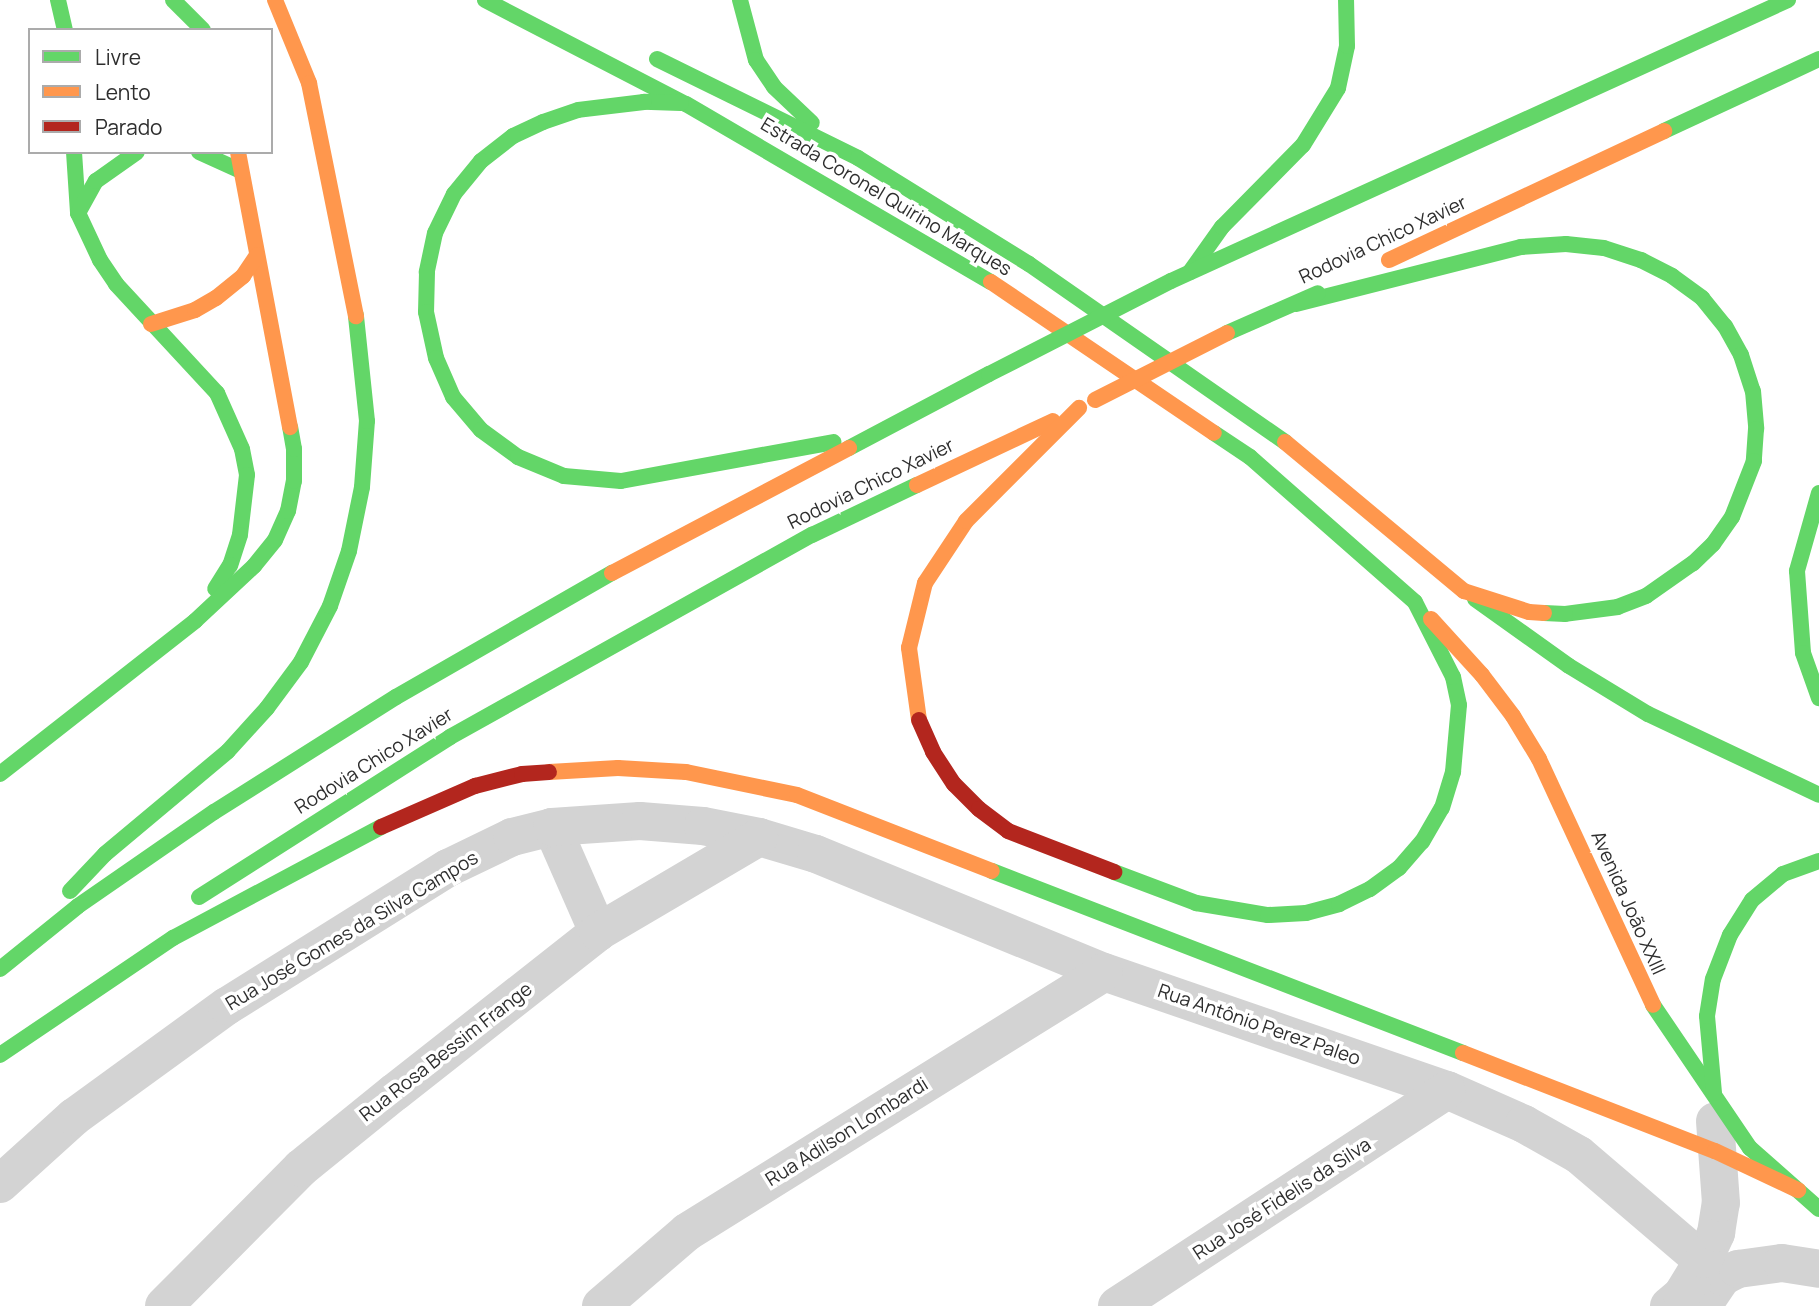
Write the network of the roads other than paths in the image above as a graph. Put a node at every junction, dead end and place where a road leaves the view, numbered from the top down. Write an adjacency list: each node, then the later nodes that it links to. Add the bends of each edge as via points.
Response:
1 (58, 0): 8 (main road)
2 (173, 0): 9 (main road)
3 (275, 0): 39 (main road, via 309,83 361,340 367,421 362,487 349,551 330,606 301,662 267,708 228,751 105,855)
4 (485, 0): 12 (main road, Estrada Coronel Quirino Marques)
5 (740, 0): 17 (main road, via 756,61 774,88)
6 (1346, 0): 21 (main road, via 1347,46 1338,88 1303,145 1222,227)
7 (1788, 0): 21 (main road, Rodovia Chico Xavier)
8 (65, 28)
9 (200, 28)
10 (637, 49): 17 (main road, Estrada Coronel Quirino Marques)
11 (1819, 59): 22 (main road, Rodovia Chico Xavier)
12 (686, 104): 25 (main road, via 644,102 592,108 543,122 513,136 481,161 461,186 435,233 427,272 426,312 436,358 453,397 481,430 518,457 564,476 632,480); 28 (main road, Estrada Coronel Quirino Marques, via 972,270 1250,457)
13 (74, 154): 19 (main road)
14 (134, 154): 19 (main road, via 96,181)
15 (203, 154): 18 (main road)
16 (238, 154): 18 (main road)
17 (858, 158): 27 (main road, Estrada Coronel Quirino Marques, via 1029,264 1277,435)
18 (241, 171): 20 (main road)
19 (78, 213): 23 (main road, via 100,260)
20 (257, 255): 23 (main road, via 243,276 216,298); 29 (main road, via 294,449 294,481 275,540)
21 (1189, 274): 25 (main road, Rodovia Chico Xavier, bridge)
22 (1296, 304): 24 (main road, Rodovia Chico Xavier, bridge, via 1227,333); 27 (main road, via 1521,247 1566,244 1604,248 1641,260 1702,298 1741,355 1753,391 1756,429 1754,461 1745,490 1713,544 1670,582 1646,596 1594,612 1529,612)
23 (151, 324): 29 (main road, via 217,393 232,421 247,475 240,535 230,565)
24 (1079, 408): 28 (main road, via 966,521 943,552 925,583 909,648 919,719 933,752 954,784 1008,831 1196,903 1231,911 1306,913 1370,889 1399,868 1422,842 1442,808 1453,772 1459,705 1455,686 1441,648); 36 (main road, Rodovia Chico Xavier, via 812,535 646,627 450,737)
25 (873, 434): 40 (main road, Rodovia Chico Xavier, via 589,585 396,697 214,812 78,906)
26 (1819, 493): 30 (main road, via 1806,531 1797,584 1802,653)
27 (1464, 591): 32 (main road, via 1569,666 1648,714)
28 (1415, 602): 44 (main road, Avenida João XXIII, via 1513,716 1539,759 1647,997)
29 (195, 621): 31 (main road)
30 (1819, 698)
31 (0, 774)
32 (1819, 795)
33 (552, 827): 34 (street, Rua José Gomes da Silva Campos, via 640,821); 37 (street); 46 (street, Rua José Gomes da Silva Campos, via 512,837 448,867 227,1006 74,1117)
34 (759, 837): 37 (street, Rua Rosa Bessim Frange); 41 (street, Rua Antônio Perez Paleo, via 816,853)
35 (1819, 861): 44 (main road, via 1783,874 1752,900 1730,936 1713,979 1707,1016)
36 (186, 906)
37 (598, 932): 51 (street, Rua Rosa Bessim Frange, via 301,1168)
38 (131, 946): 42 (main road)
39 (0, 962)
40 (0, 969)
41 (1104, 972): 43 (street, Rua Antônio Perez Paleo); 52 (street, Rua Adilson Lombardi, via 687,1232)
42 (0, 1052): 45 (main road, via 173,938 429,804 523,774 618,768 686,772 797,795)
43 (1447, 1090): 50 (street, Rua Antônio Perez Paleo, via 1524,1124 1579,1155); 53 (street, Rua José Fidelis da Silva)
44 (1715, 1098): 45 (street); 47 (main road, Avenida João XXIII, via 1750,1149)
45 (1715, 1151): 47 (main road); 50 (street, via 1721,1203)
46 (0, 1184)
47 (1798, 1190): 48 (main road, Avenida João XXIII)
48 (1819, 1209)
49 (1819, 1269): 50 (street, via 1760,1264)
50 (1696, 1292)
51 (164, 1306)
52 (601, 1306)
53 (1117, 1306)

